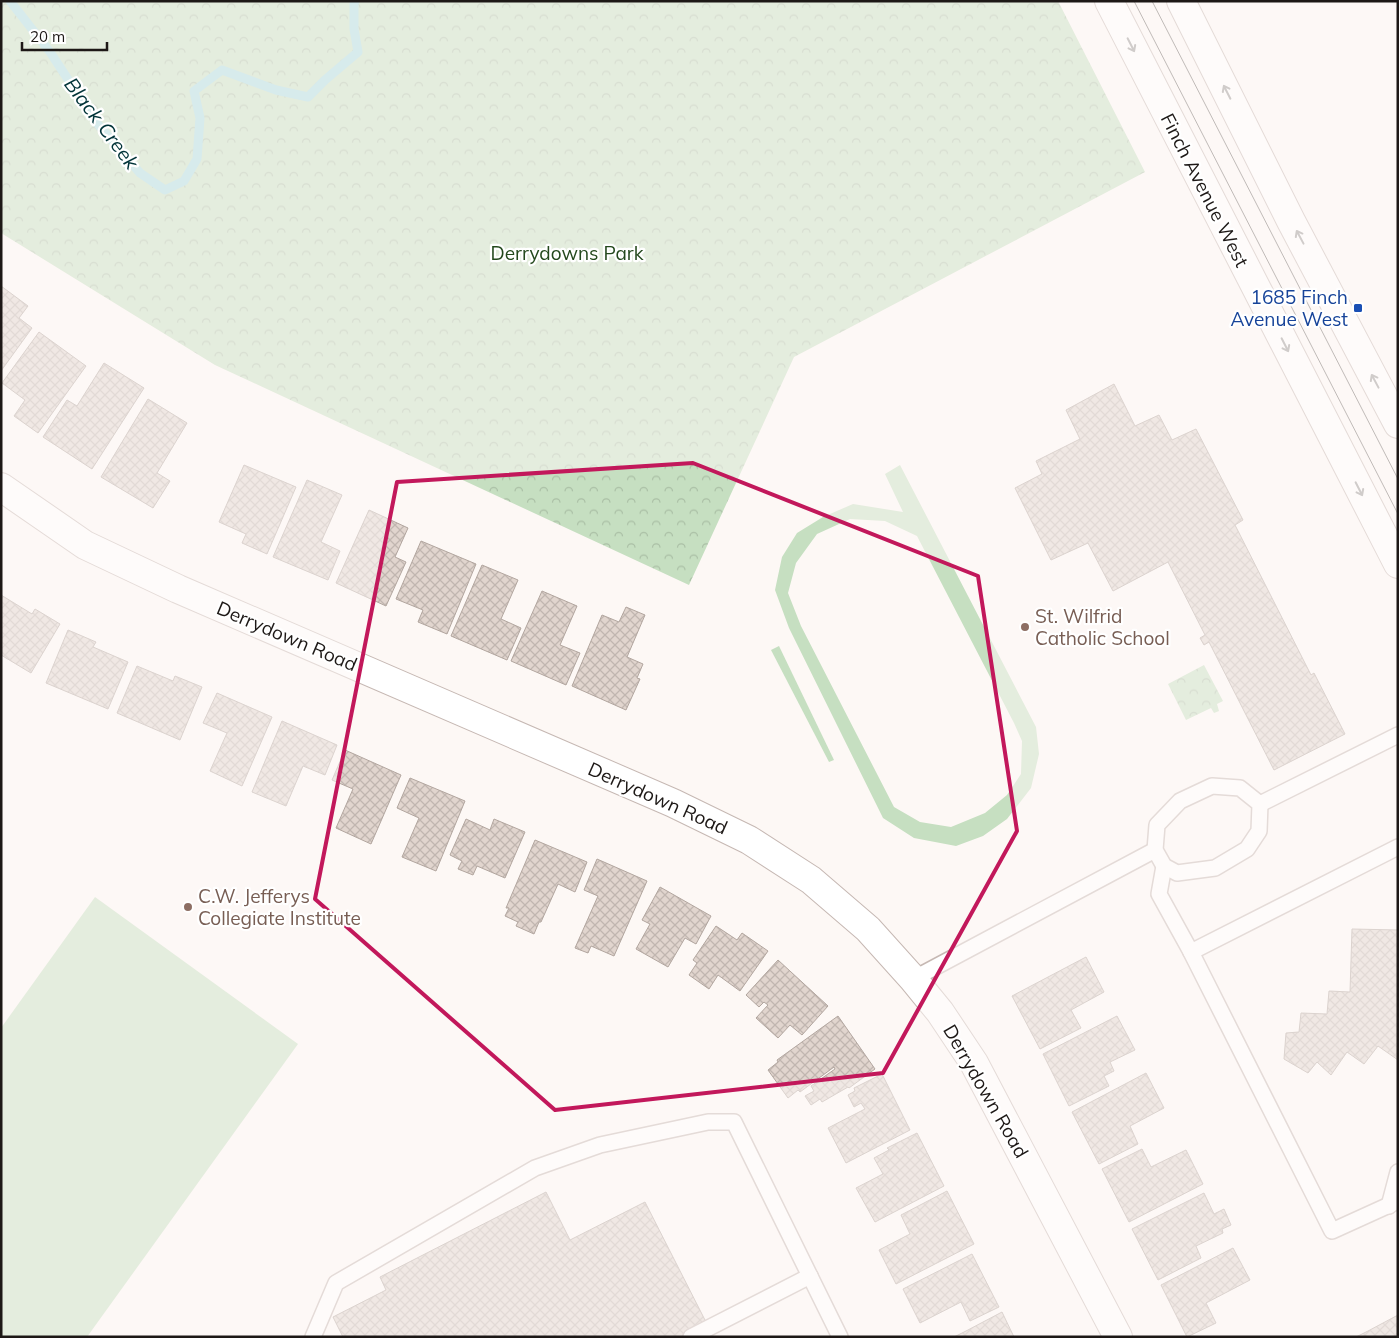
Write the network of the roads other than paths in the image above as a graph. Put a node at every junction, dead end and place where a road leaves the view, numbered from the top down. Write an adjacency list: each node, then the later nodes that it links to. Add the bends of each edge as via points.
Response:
1 (1109, 1): 5 (street, Finch Avenue West, one-way to 5)
2 (1181, 1): 3 (street, one-way to 2, via 1291,221)
3 (1398, 424)
4 (1, 487): 12 (street, Derrydown Road, via 84,545 178,589 673,803 749,840 811,880 868,929)
5 (1398, 564)
6 (1398, 735): 7 (lane)
7 (1260, 804): 9 (lane, via 1240,788 1212,786 1180,801 1157,825); 10 (lane, via 1259,831 1247,849 1215,868 1177,873)
8 (1398, 847): 11 (lane)
9 (1155, 850): 10 (lane); 12 (lane)
10 (1164, 866): 11 (lane, via 1159,894)
11 (1191, 952): 14 (lane, via 1332,1231)
12 (912, 979): 19 (street, Derrydown Road, via 940,1012 974,1063)
13 (1398, 1172): 14 (lane)
14 (1393, 1204)
15 (810, 1276): 16 (lane, via 734,1122 708,1122 600,1145 535,1168 336,1283); 17 (lane); 18 (lane)
16 (313, 1337)
17 (691, 1337)
18 (840, 1337)
19 (1118, 1337)

